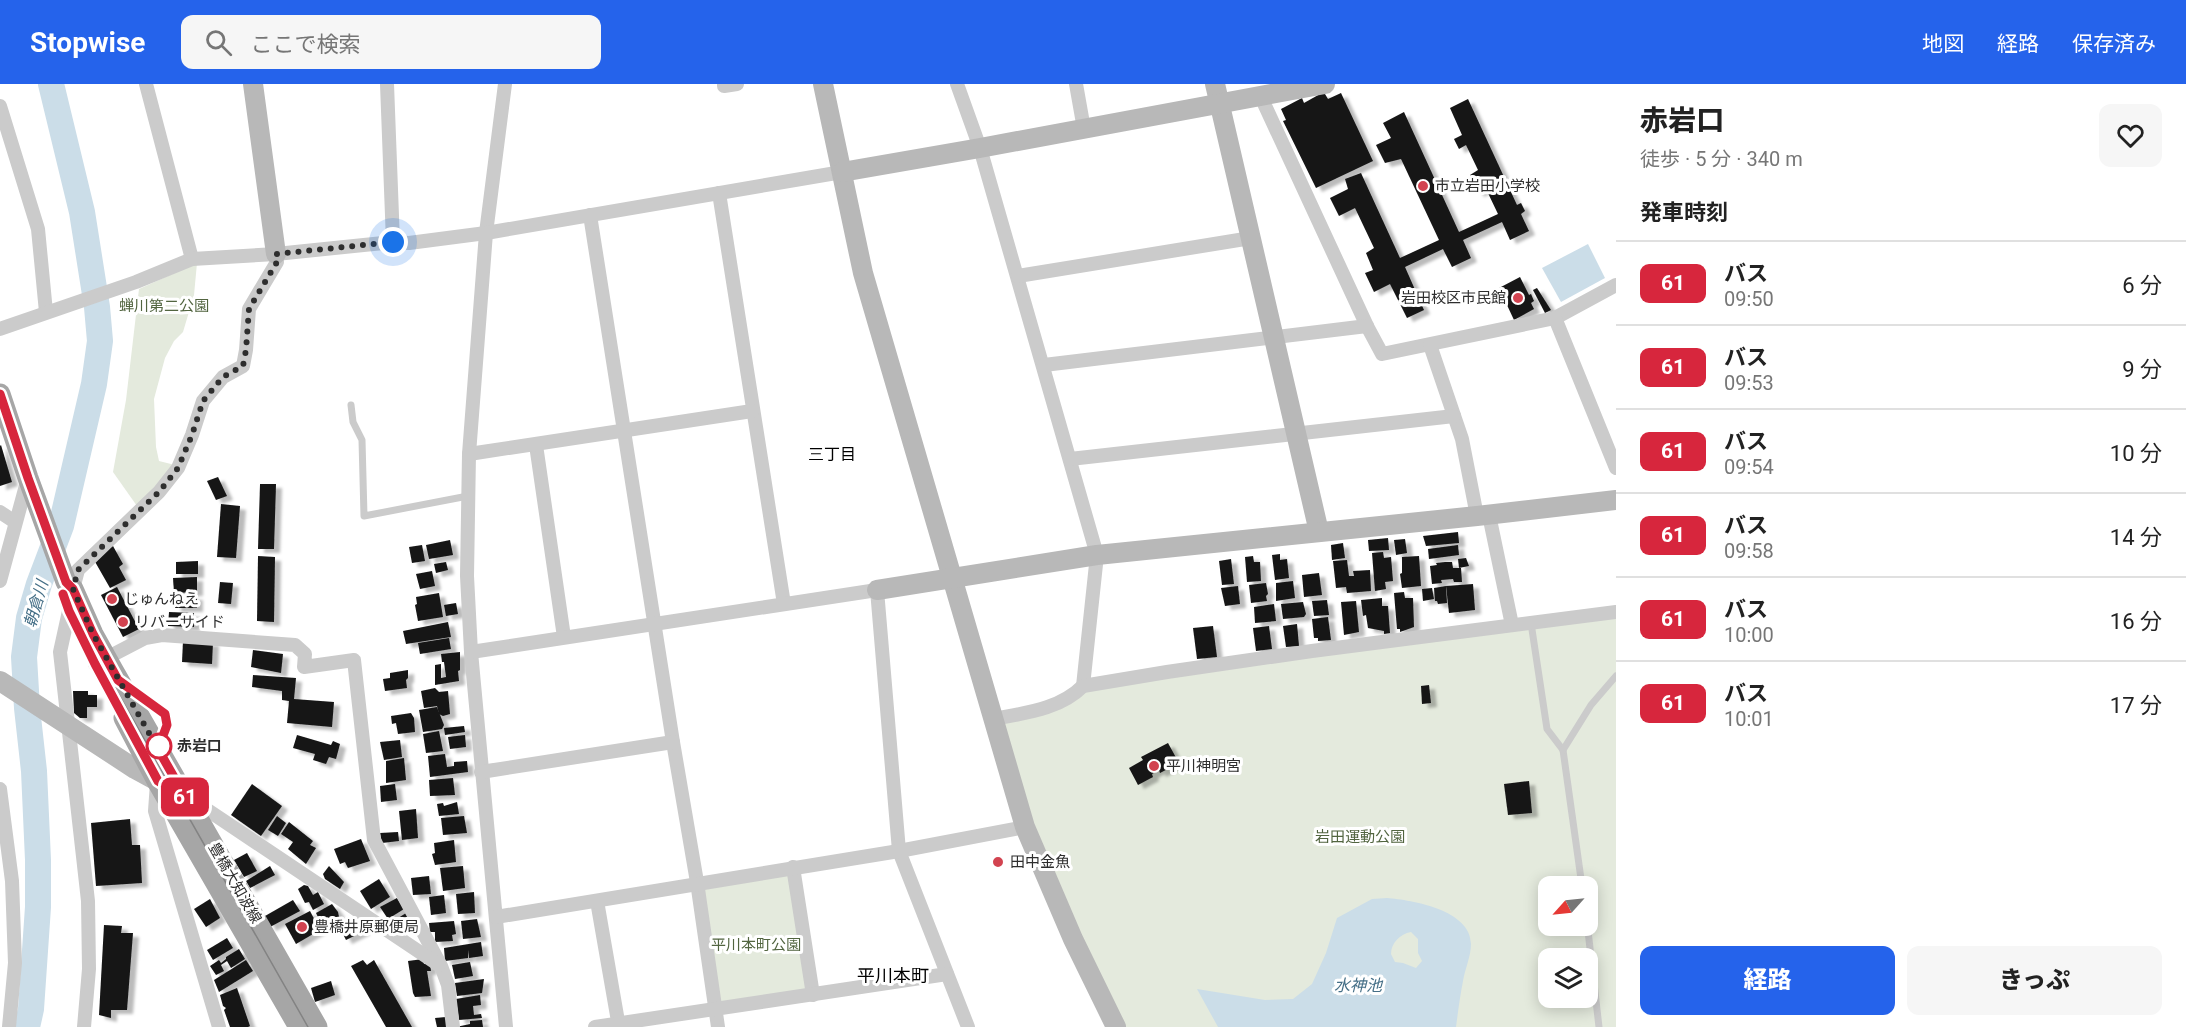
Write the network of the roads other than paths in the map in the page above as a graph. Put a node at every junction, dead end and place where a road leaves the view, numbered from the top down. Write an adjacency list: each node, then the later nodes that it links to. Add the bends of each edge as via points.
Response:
1 (146, 84): 24 (street)
2 (253, 84): 23 (street)
3 (387, 84): 22 (street)
4 (505, 84): 20 (street)
5 (724, 84): 6 (street)
6 (736, 84)
7 (823, 84): 17 (street)
8 (957, 84): 16 (street)
9 (1076, 84): 15 (street)
10 (1215, 84): 13 (street)
11 (1325, 84): 12 (street)
12 (1261, 97): 13 (street); 29 (street)
13 (1220, 105): 15 (street); 21 (street)
14 (0, 106): 27 (street, via 38,229)
15 (1084, 129): 16 (street)
16 (980, 148): 17 (street); 25 (street)
17 (842, 171): 18 (street); 52 (street, via 863,273)
18 (719, 193): 19 (street); 36 (street)
19 (590, 215): 20 (street); 38 (street)
20 (486, 233): 22 (street); 41 (street)
21 (1251, 238): 25 (street); 31 (street)
22 (393, 242): 23 (street)
23 (276, 254): 24 (street); 54 (street, via 277,262 249,309 243,366 223,377 203,401 178,468 159,492 78,570)
24 (192, 259): 27 (street)
25 (1018, 276): 33 (street)
26 (1616, 285): 28 (street)
27 (46, 312): 30 (street)
28 (1555, 318): 32 (street); 43 (street)
29 (1367, 326): 31 (street); 32 (street, via 1382,354)
30 (0, 329)
31 (1274, 338): 33 (street); 39 (street)
32 (1430, 345): 37 (street)
33 (1044, 365): 42 (street)
34 (0, 394): 44 (main road, 豊橋大知波線)
35 (351, 405): 45 (lane, via 353,422 362,440 364,516)
36 (752, 411): 38 (street); 56 (street)
37 (1454, 416): 39 (street); 48 (street)
38 (624, 431): 40 (street); 59 (street)
39 (1297, 434): 42 (street); 50 (street)
40 (536, 445): 41 (street); 62 (street)
41 (469, 454): 45 (street)
42 (1070, 459): 51 (street)
43 (1616, 468)
44 (30, 484): 49 (street); 54 (main road, 豊橋大知波線)
45 (468, 496): 63 (street)
46 (1616, 500): 48 (street)
47 (0, 512): 49 (street)
48 (1483, 515): 50 (street); 61 (street)
49 (15, 522): 53 (street)
50 (1319, 532): 51 (street)
51 (1097, 555): 52 (street); 67 (street)
52 (951, 578): 55 (street); 68 (street)
53 (0, 581)
54 (69, 585): 57 (main road, 豊橋大知波線, via 63,594); 64 (main road, 豊橋大知波線, via 93,634)
55 (877, 590): 56 (street); 77 (street)
56 (784, 604): 59 (street)
57 (69, 611): 64 (main road, 豊橋大知波線); 69 (street, via 60,652)
58 (1616, 612): 60 (street)
59 (656, 623): 62 (street); 70 (street)
60 (1531, 623): 61 (street); 71 (lane, via 1546,729)
61 (1512, 625): 67 (street)
62 (564, 637): 63 (street)
63 (471, 652): 72 (street)
64 (100, 661): 73 (main road, 豊橋大知波線); 75 (main road, 豊橋大知波線, via 118,680); 85 (street, via 145,638 162,635 295,645 305,654 304,667 354,660 374,840)
65 (1616, 676): 71 (lane, via 1590,705)
66 (0, 681): 69 (street)
67 (1083, 686): 68 (street, via 1076,694 1046,709)
68 (993, 719): 76 (street)
69 (66, 724): 73 (street); 91 (street, via 88,901 89,969)
70 (673, 742): 72 (street); 81 (street)
71 (1563, 750): 79 (lane)
72 (481, 772): 83 (street)
73 (158, 781): 75 (street); 92 (street, via 155,811); 93 (main road, 豊橋大知波線)
74 (0, 789): 80 (street)
75 (187, 800): 85 (street); 94 (main road, 豊橋大知波線)
76 (1025, 827): 77 (street); 100 (street)
77 (899, 851): 78 (street); 86 (street)
78 (793, 867): 81 (street); 87 (street)
79 (1581, 876)
80 (6, 880): 90 (street, via 15,963)
81 (697, 882): 82 (street); 88 (street)
82 (597, 901): 83 (street); 89 (street)
83 (496, 916): 96 (street)
84 (1589, 936): 101 (lane)
85 (441, 966): 95 (street, via 448,986)
86 (947, 974): 87 (street); 99 (street)
87 (813, 995): 88 (street)
88 (715, 1009): 89 (street); 98 (street)
89 (619, 1025): 97 (street)
90 (9, 1027)
91 (84, 1027)
92 (219, 1027)
93 (299, 1027)
94 (318, 1027)
95 (453, 1027)
96 (506, 1027)
97 (595, 1027)
98 (718, 1027)
99 (968, 1027)
100 (1116, 1027)
101 (1599, 1027)

